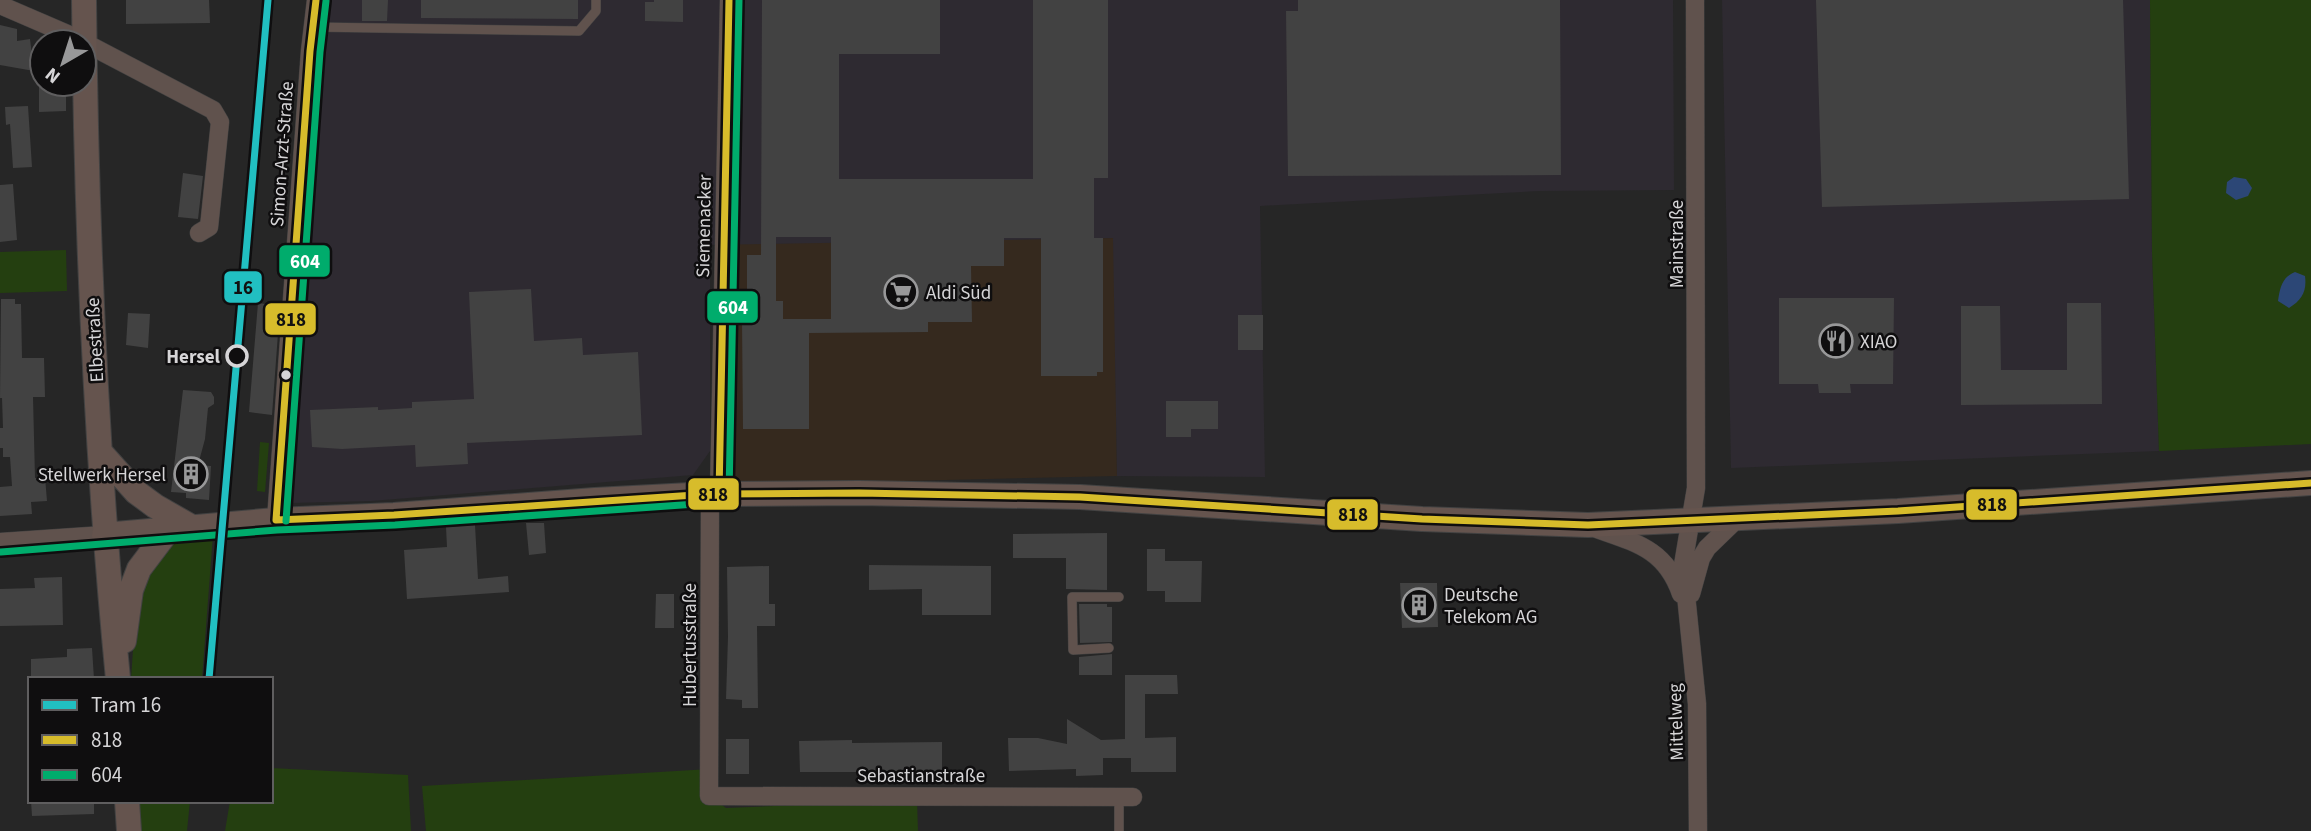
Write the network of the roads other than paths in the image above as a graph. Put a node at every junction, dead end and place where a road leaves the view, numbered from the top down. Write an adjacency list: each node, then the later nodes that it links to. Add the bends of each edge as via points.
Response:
1 (84, 0): 9 (main road, Elbestraße)
2 (316, 0): 7 (street, Simon-Arzt-Straße)
3 (596, 0): 7 (lane, via 596,11 579,31)
4 (729, 0): 16 (street, Siemenacker)
5 (1695, 0): 15 (street, Mainstraße)
6 (0, 5): 8 (street)
7 (313, 27): 18 (street, Simon-Arzt-Straße)
8 (52, 28)
9 (84, 28)
10 (98, 49): 12 (street, via 213,110 220,122 209,227)
11 (86, 98): 13 (main road, Elbestraße)
12 (199, 233)
13 (101, 453): 21 (main road, via 136,492); 22 (main road, Elbestraße)
14 (2311, 483): 17 (main road)
15 (1696, 488): 19 (street, Mittelweg)
16 (715, 494): 18 (main road); 20 (main road, via 1080,497); 29 (street, Hubertusstraße)
17 (1739, 517): 19 (main road); 25 (street, Mittelweg, via 1701,558)
18 (276, 520): 21 (main road)
19 (1691, 522): 20 (main road); 25 (street, Mittelweg, via 1684,565)
20 (1587, 525): 25 (street, Mittelweg, via 1656,554 1676,579)
21 (180, 527): 22 (main road); 27 (main road, Elbestraße, via 139,569 131,590)
22 (104, 535): 23 (street); 28 (main road, Elbestraße)
23 (0, 542)
24 (1119, 597): 26 (lane, via 1072,597 1073,649)
25 (1687, 611): 34 (street, Mittelweg, via 1698,704)
26 (1109, 648)
27 (119, 677)
28 (119, 677)
29 (709, 796): 30 (street, Sebastianstraße)
30 (1126, 797): 33 (lane)
31 (127, 803): 32 (main road)
32 (129, 831)
33 (1119, 831)
34 (1698, 831)

